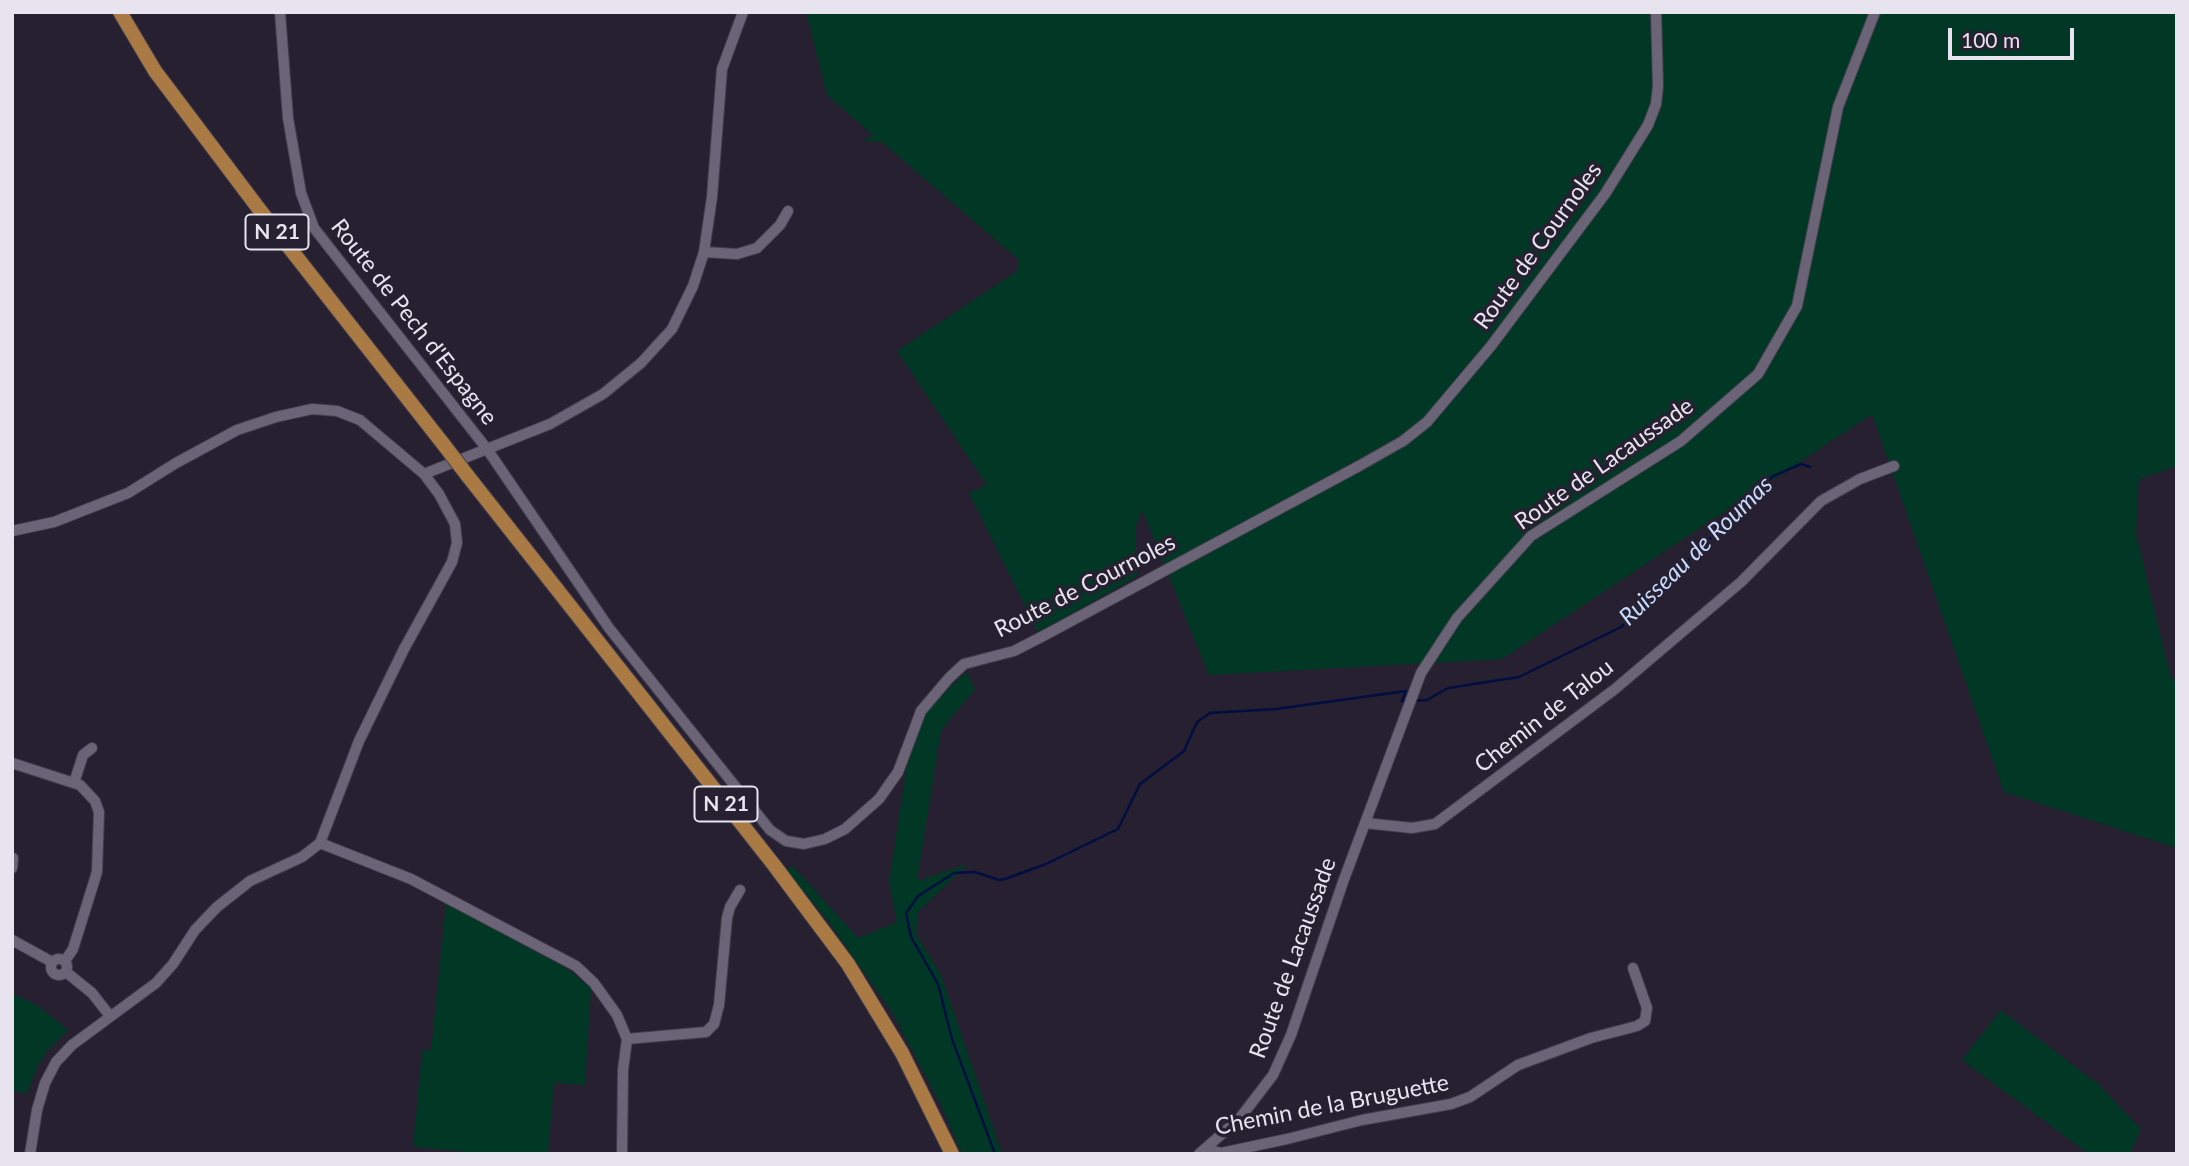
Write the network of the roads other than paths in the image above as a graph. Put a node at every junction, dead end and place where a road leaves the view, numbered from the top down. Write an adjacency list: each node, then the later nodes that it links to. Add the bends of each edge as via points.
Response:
1 (120, 12): 28 (main road, N 21, bridge, via 155,71 203,135 848,964 902,1053)
2 (280, 12): 8 (street, Route de Pech d'Espagne, via 288,118 301,193 314,228)
3 (743, 12): 7 (street, via 722,69)
4 (1656, 12): 8 (street, Route de Cournoles, via 1658,86 1648,125 1605,194 1491,346 1427,422 1359,466 1047,634 1014,651 964,664 921,711 898,772 879,799 845,830 825,839 804,844 786,841 770,830 609,628)
5 (1875, 12): 15 (street, Route de Lacaussade, via 1838,107 1797,306 1758,374 1681,441 1531,536 1457,618 1421,674)
6 (788, 211): 7 (street, via 757,248 737,254)
7 (704, 252): 8 (street, via 672,329 641,363 603,394 550,424)
8 (487, 449): 10 (street)
9 (1894, 466): 15 (street, Chemin de Talou, via 1821,501 1741,582 1636,671 1435,824 1412,828)
10 (424, 474): 11 (street, via 360,420 337,411 312,410 237,430 128,493 54,522); 16 (street, via 455,524 452,562 359,741)
11 (12, 531)
12 (92, 748): 14 (street, via 83,755)
13 (12, 763): 14 (street)
14 (74, 783): 21 (street, via 99,812 99,848 90,898)
15 (1365, 823): 25 (street, Route de Lacaussade, via 1292,1035 1273,1075 1240,1118)
16 (320, 843): 23 (street, via 302,857 250,881 217,907 156,983); 24 (street, via 411,879 576,966 605,995)
17 (13, 858): 18 (street)
18 (12, 868)
19 (740, 890): 24 (street, via 727,918 714,1024 706,1032)
20 (12, 940): 21 (street, via 52,962 60,959)
21 (65, 967): 23 (street)
22 (1633, 968): 25 (street, Chemin de la Bruguette, via 1647,1008 1645,1021 1637,1026 1518,1065 1470,1097 1451,1104 1222,1153)
23 (110, 1016): 26 (street, via 56,1062 37,1110)
24 (627, 1039): 27 (street)
25 (1202, 1152)
26 (30, 1154)
27 (622, 1154)
28 (952, 1154)

